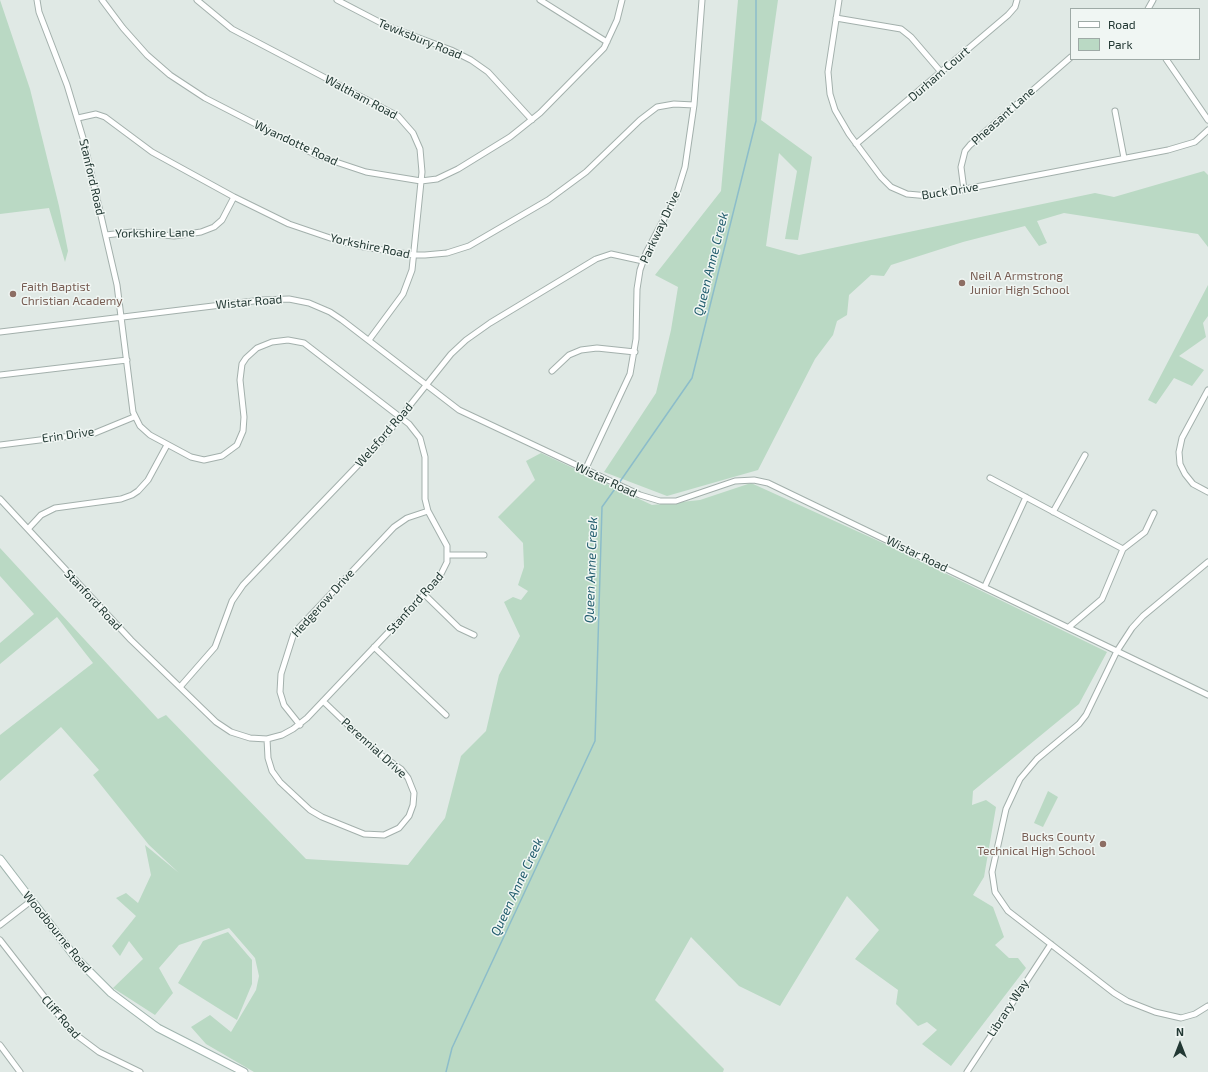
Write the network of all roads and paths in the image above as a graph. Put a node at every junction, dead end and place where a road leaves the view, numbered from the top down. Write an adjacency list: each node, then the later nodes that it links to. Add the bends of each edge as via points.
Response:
1 (37, 0): 17 (street, Stanford Road, via 45,30)
2 (102, 0): 23 (street, Wyandotte Road, via 147,55 170,75 205,98 318,156 366,172)
3 (197, 0): 23 (street, Waltham Road, via 232,28 398,116 409,127 416,140 421,158)
4 (337, 0): 18 (street, Tewksbury Road, via 387,26 471,60 488,72)
5 (540, 0): 11 (street)
6 (622, 0): 11 (street, Wyandotte Road)
7 (702, 0): 15 (street, Parkway Drive)
8 (839, 0): 10 (street, Buck Drive)
9 (1017, 0): 14 (street, Durham Court, via 1008,15)
10 (836, 18): 14 (street, via 901,29); 21 (street, Buck Drive, via 828,83 838,116)
11 (608, 42): 18 (street, Wyandotte Road, via 595,59)
12 (1070, 58): 24 (street, Pheasant Lane, via 970,145 961,167)
13 (1167, 60): 19 (street)
14 (941, 72): 21 (street, Durham Court)
15 (694, 105): 27 (street, Yorkshire Road, via 665,105 648,113 569,186 482,240 447,253); 28 (street, Parkway Drive, via 683,175 676,196)
16 (1115, 111): 22 (street)
17 (78, 118): 25 (street, Yorkshire Road, via 96,114 105,117 152,152); 26 (street, Stanford Road)
18 (532, 120): 23 (street, Wyandotte Road, via 510,137 458,168 437,179)
19 (1208, 120)
20 (1208, 130): 22 (street, Buck Drive, via 1200,139 1186,146)
21 (856, 144): 24 (street, Buck Drive, via 881,177 895,190 920,197)
22 (1124, 158): 24 (street, Buck Drive)
23 (421, 181): 27 (street, Waltham Road)
24 (964, 190)
25 (234, 197): 26 (street, Yorkshire Lane, via 222,220 214,227 201,232 174,236 132,232); 27 (street, Yorkshire Road, via 304,230 364,247)
26 (106, 235): 29 (street, Stanford Road, via 119,291)
27 (414, 255): 31 (street, Waltham Road, via 408,286)
28 (643, 261): 32 (street, Parkway Drive, via 637,288); 36 (street, Welsford Road, via 611,254 596,259 473,335 452,354)
29 (122, 317): 30 (street, Wistar Road); 31 (street, Wistar Road, via 289,299 330,312); 33 (street, Stanford Road)
30 (0, 332)
31 (369, 340): 36 (street, Wistar Road)
32 (635, 352): 34 (street, via 597,348 581,350 569,355); 43 (street, Parkway Drive, via 625,386)
33 (127, 360): 35 (street); 38 (street, Stanford Road)
34 (552, 371)
35 (0, 375)
36 (427, 385): 39 (street, Welsford Road); 43 (street, Wistar Road, via 473,417)
37 (1208, 390): 45 (street, via 1182,438 1179,452 1184,474 1193,484)
38 (134, 417): 40 (street, via 143,429); 41 (street, Erin Drive, via 95,433)
39 (400, 418): 40 (street, via 307,345 288,340 272,342 257,348 242,364 240,380 244,426 233,448 222,456 204,460 191,457); 48 (street, via 413,428 422,443 425,457 424,490); 62 (street, Welsford Road, via 378,445 243,585 232,601 215,647)
40 (167, 444): 51 (street, via 148,480 132,495 121,499 55,508 41,515)
41 (0, 445)
42 (1085, 455): 49 (street)
43 (585, 470): 56 (street, Wistar Road, via 649,499 667,501 683,500 744,479 761,481 790,492)
44 (990, 478): 46 (street)
45 (1208, 492)
46 (1026, 497): 49 (street); 56 (street)
47 (0, 499): 51 (street, Stanford Road)
48 (428, 511): 53 (street, via 442,536); 66 (street, Hedgerow Drive, via 402,520 394,527 291,636 281,674 280,692 284,705)
49 (1053, 512): 52 (street)
50 (1154, 513): 52 (street, via 1145,532)
51 (28, 529): 62 (street, Stanford Road, via 123,632)
52 (1123, 550): 58 (street, via 1102,599)
53 (448, 555): 54 (street); 57 (street, Stanford Road, via 444,571)
54 (484, 555)
55 (1208, 562): 61 (street, via 1143,616)
56 (984, 586): 58 (street, Wistar Road)
57 (424, 594): 59 (street, via 459,628); 60 (street, Stanford Road)
58 (1069, 627): 61 (street, Wistar Road)
59 (474, 635)
60 (374, 647): 64 (street, Stanford Road); 65 (street)
61 (1117, 650): 63 (street, Wistar Road); 72 (street, via 1086,715 1030,766 1015,788 1002,821 993,867 995,892 1008,911)
62 (180, 687): 67 (street, Stanford Road, via 225,729 242,736)
63 (1208, 695)
64 (323, 701): 66 (street, Stanford Road); 67 (street, Perennial Drive, via 374,750 408,778 414,793 413,805 409,816 399,828 384,835 364,834 322,818 310,810 272,771)
65 (446, 715)
66 (300, 725): 67 (street, Stanford Road)
67 (266, 739)
68 (0, 860): 69 (main road, Woodbourne Road)
69 (31, 901): 70 (street); 78 (main road, Woodbourne Road, via 74,957 126,1006 179,1040)
70 (0, 925)
71 (0, 940): 75 (street, Cliff Road, via 71,1031 99,1052)
72 (1051, 944): 73 (street, via 1114,993 1138,1006 1182,1018 1196,1014); 79 (street, Library Way)
73 (1208, 1006)
74 (0, 1045): 76 (street)
75 (134, 1071): 77 (street, Cliff Road)
76 (20, 1072)
77 (140, 1072)
78 (243, 1072)
79 (967, 1072)

